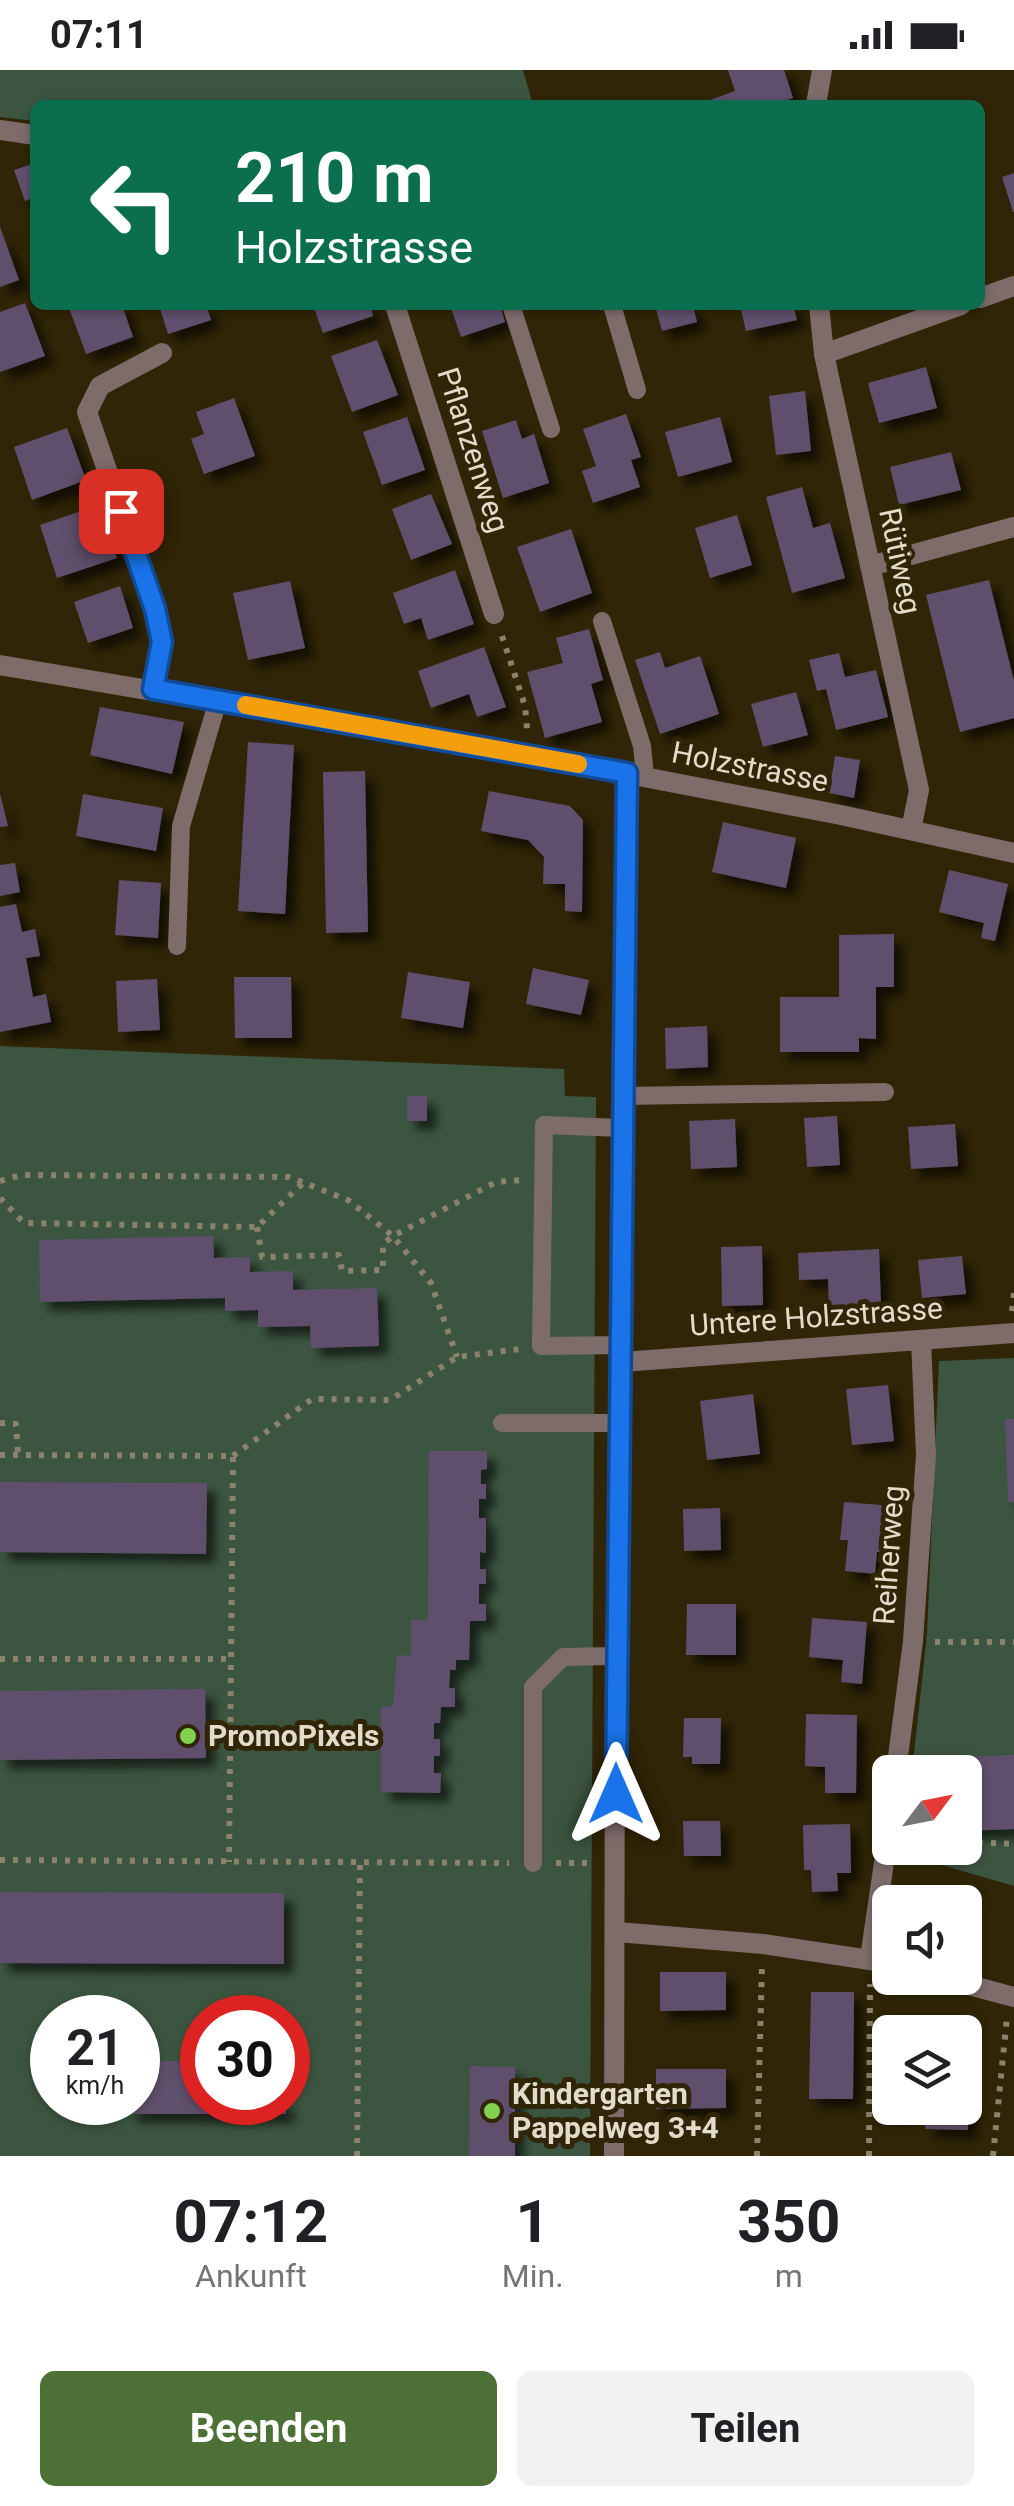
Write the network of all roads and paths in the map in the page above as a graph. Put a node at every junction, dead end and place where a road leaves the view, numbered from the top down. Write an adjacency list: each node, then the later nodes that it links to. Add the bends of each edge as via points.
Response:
1 (822, 70): 2 (street)
2 (817, 100)
3 (0, 130): 4 (street)
4 (30, 134)
5 (1014, 286): 6 (street)
6 (985, 296)
7 (397, 310): 18 (street, Pflanzenweg)
8 (513, 310): 15 (lane)
9 (613, 310): 14 (lane)
10 (820, 310): 13 (street, Rütiweg)
11 (947, 310): 13 (street)
12 (162, 353): 21 (street, via 100,386 87,412 155,609 162,642)
13 (824, 354): 17 (street, Rütiweg)
14 (637, 390)
15 (550, 429)
16 (1014, 527): 17 (street)
17 (870, 566): 25 (street, Rütiweg, via 919,790)
18 (494, 614): 23 (path, via 525,706)
19 (602, 620): 24 (lane, via 642,746)
20 (0, 666): 21 (street, Holzstrasse)
21 (153, 689): 22 (street, Holzstrasse)
22 (218, 700): 23 (street, Holzstrasse); 27 (lane, via 181,826)
23 (530, 755): 24 (street, Holzstrasse)
24 (636, 775): 25 (street, Holzstrasse); 29 (street)
25 (911, 830): 26 (street, Holzstrasse)
26 (1014, 853)
27 (177, 946)
28 (885, 1092): 29 (lane)
29 (623, 1096): 30 (street)
30 (622, 1128): 31 (lane, via 544,1125); 40 (street)
31 (543, 1178): 36 (path, via 496,1182); 39 (lane)
32 (0, 1181): 33 (path, via 21,1175)
33 (303, 1182): 35 (path); 36 (path, via 348,1200)
34 (0, 1198): 35 (path, via 24,1223)
35 (257, 1227): 36 (path, via 262,1257 339,1255 342,1271 384,1270 383,1244)
36 (393, 1236): 41 (path, via 431,1283)
37 (1014, 1333): 38 (street, Untere Holzstrasse)
38 (921, 1340): 40 (street, Untere Holzstrasse); 48 (street, Reiherweg, via 926,1454)
39 (541, 1346): 40 (lane); 41 (path)
40 (622, 1353): 42 (street)
41 (457, 1357): 47 (path, via 390,1400 312,1399)
42 (620, 1423): 44 (lane); 50 (street)
43 (0, 1424): 46 (path, via 16,1424)
44 (502, 1424)
45 (0, 1455): 46 (path)
46 (18, 1456): 47 (path)
47 (234, 1456): 52 (path)
48 (913, 1642): 49 (path); 53 (street, Reiherweg)
49 (1014, 1642)
50 (615, 1656): 59 (lane, via 563,1657 533,1687); 60 (street)
51 (0, 1659): 52 (path)
52 (231, 1660): 57 (path)
53 (898, 1755)
54 (982, 1843): 55 (path)
55 (1014, 1844)
56 (0, 1860): 57 (path)
57 (229, 1862): 58 (path)
58 (360, 1862): 59 (path); 67 (path)
59 (533, 1863): 60 (path)
60 (616, 1863): 61 (street)
61 (617, 1932): 62 (street); 68 (street)
62 (762, 1944): 63 (street); 69 (path)
63 (872, 1959)
64 (982, 1988): 66 (street)
65 (878, 1995): 70 (path)
66 (1012, 1996): 71 (path)
67 (358, 2156)
68 (614, 2156)
69 (757, 2156)
70 (869, 2156)
71 (993, 2156)

